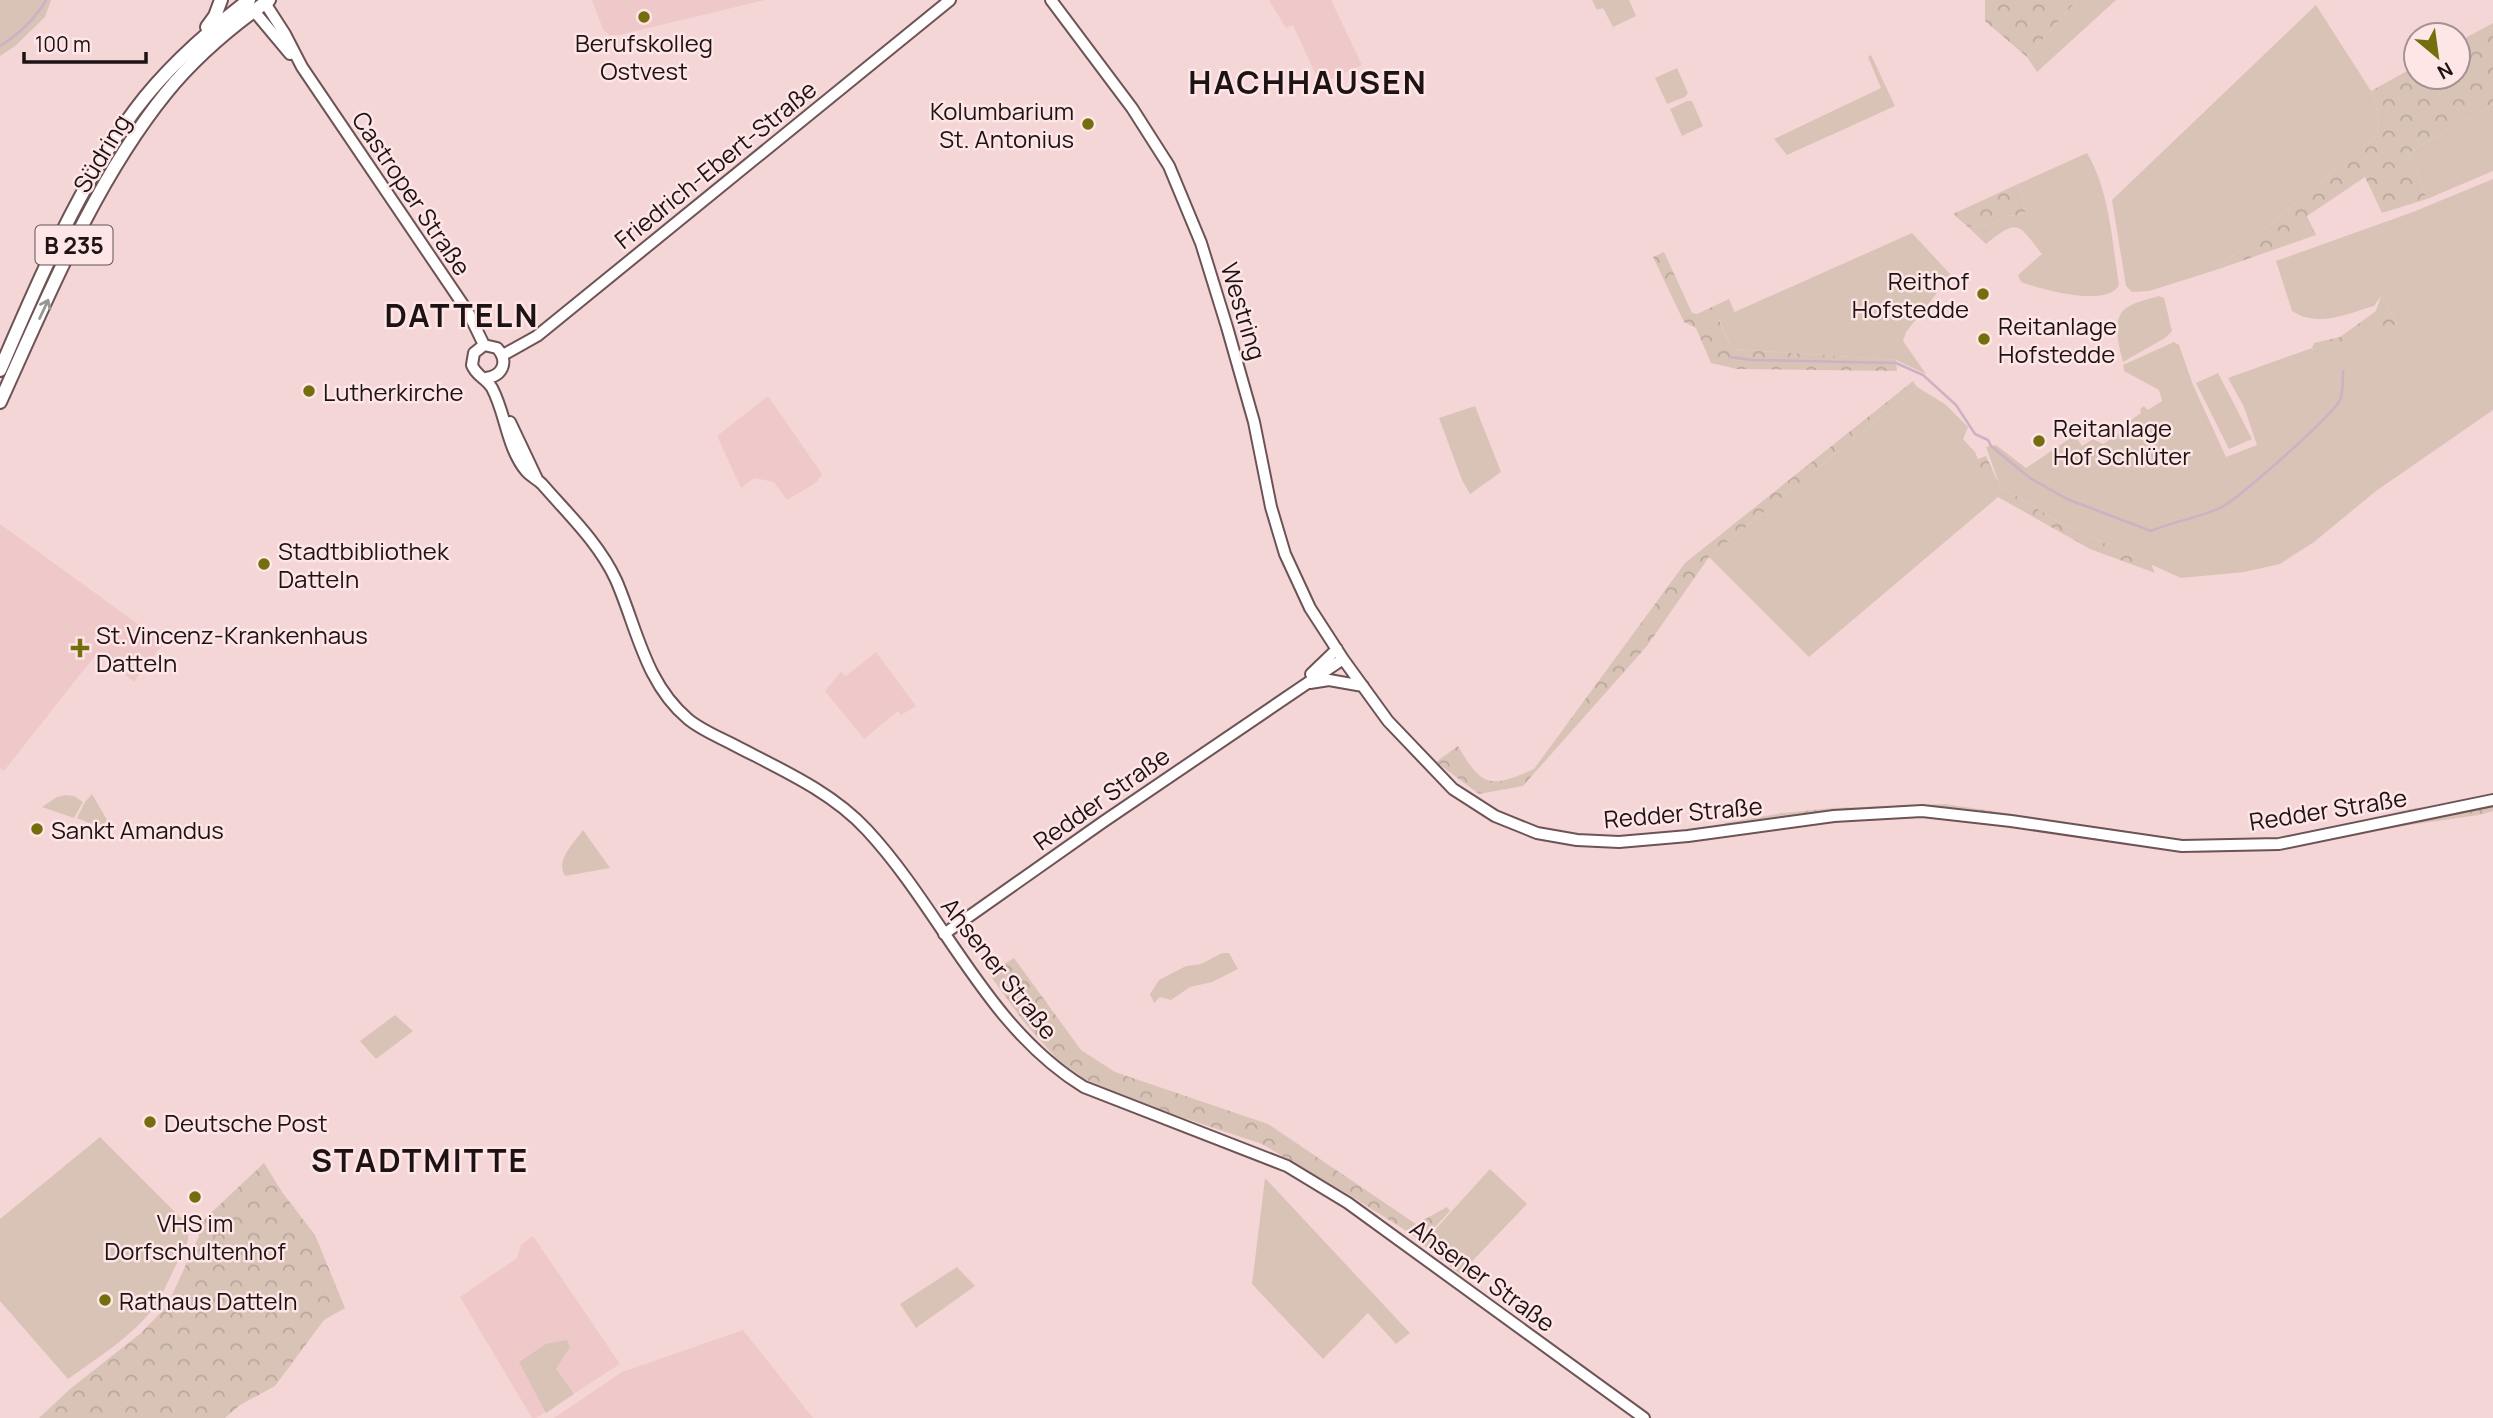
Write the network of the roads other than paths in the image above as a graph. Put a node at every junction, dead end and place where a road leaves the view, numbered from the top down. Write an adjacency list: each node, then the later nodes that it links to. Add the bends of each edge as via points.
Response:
1 (222, 0): 5 (main road, B 235)
2 (950, 0): 7 (street, Friedrich-Ebert-Straße, via 537,336)
3 (1051, 0): 11 (street, Westring, via 1169,166 1201,243 1227,327 1285,554 1310,608)
4 (257, 2): 5 (main road, Südring / B 235); 6 (street, Castroper Straße, via 467,312); 10 (main road, Südring / B 235, one-way to 4, via 118,160 168,91)
5 (192, 47): 8 (main road, Südring / B 235, via 135,110 105,155 62,234)
6 (484, 345): 7 (street); 9 (street, via 474,353 472,365 477,374)
7 (503, 355): 9 (street, via 503,366)
8 (0, 370)
9 (491, 377): 15 (street, Ahsener Straße, via 510,442 524,469 600,552 651,672 669,700 697,725 812,787 853,817 890,858)
10 (0, 402)
11 (1337, 650): 12 (street, Redder Straße); 13 (street, Redder Straße)
12 (1301, 686): 13 (street, via 1329,680); 15 (street, Redder Straße)
13 (1363, 686): 14 (street, Redder Straße, via 1388,721 1453,789 1495,816 1537,833 1577,840 1619,842 1834,816 1922,811 2182,846 2279,844)
14 (2493, 800)
15 (944, 934): 16 (street, Ahsener Straße, via 1009,1022 1061,1073 1108,1097 1287,1166 1348,1203)
16 (1644, 1418)

